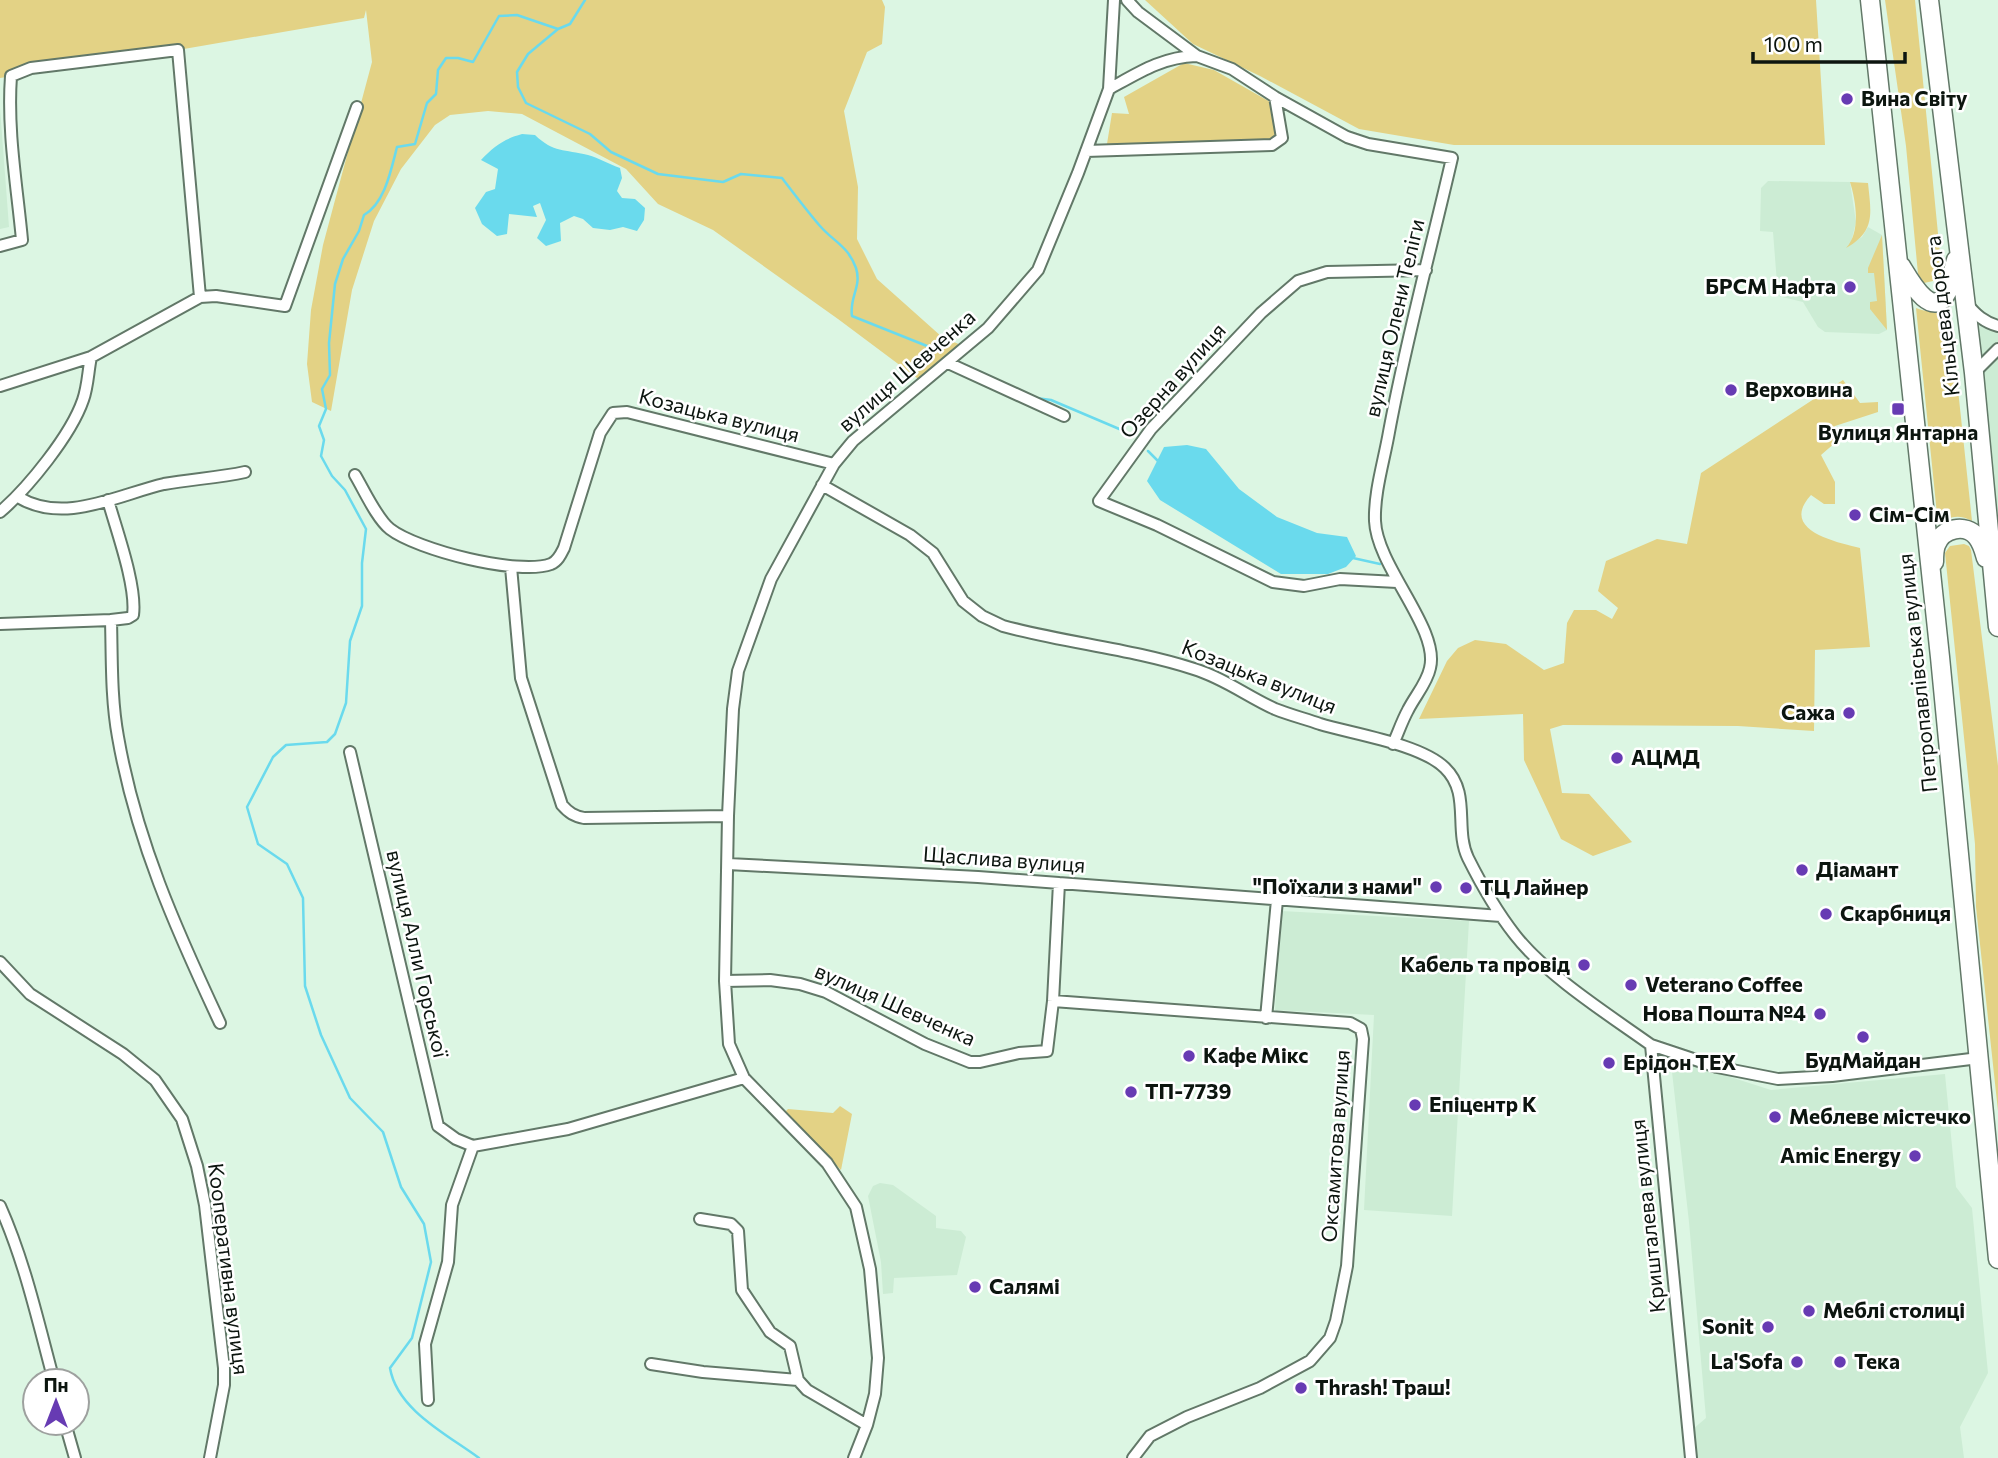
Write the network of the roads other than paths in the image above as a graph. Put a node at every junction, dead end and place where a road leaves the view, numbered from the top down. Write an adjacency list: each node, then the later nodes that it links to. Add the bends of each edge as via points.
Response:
1 (1114, 0): 6 (street, вулиця Шевченка)
2 (1127, 0): 5 (street)
3 (1870, 0): 12 (highway, Петропавлівська вулиця)
4 (1929, 0): 11 (highway, Кільцева дорога)
5 (1197, 56): 6 (street, via 1160,61); 7 (street, вулиця Олени Теліги, via 1232,69)
6 (1109, 89): 9 (street, вулиця Шевченка)
7 (1275, 97): 9 (street, via 1283,132 1272,145); 13 (street, вулиця Олени Теліги, via 1368,145 1452,158)
8 (357, 107): 14 (street, via 285,306)
9 (1086, 151): 19 (street, вулиця Шевченка, via 1038,270 988,328)
10 (0, 246): 14 (street, via 22,240 10,137 11,76 31,68 178,50)
11 (1959, 251): 12 (highway, via 1946,295 1933,302 1920,295); 15 (highway, Кільцева дорога)
12 (1898, 260): 34 (highway, Петропавлівська вулиця)
13 (1426, 270): 33 (street, вулиця Олени Теліги, via 1399,378 1376,501 1379,541); 33 (street, Озерна вулиця, via 1327,272 1298,281 1261,313 1151,429 1099,501 1273,582 1304,586 1339,579)
14 (200, 297): 18 (street)
15 (1965, 301): 16 (street, via 1977,316); 20 (highway, Кільцева дорога)
16 (1998, 326)
17 (1998, 349): 20 (street)
18 (90, 357): 21 (street); 27 (street, via 83,400 59,444)
19 (948, 363): 22 (street); 23 (street, вулиця Шевченка, via 853,441)
20 (1974, 373): 30 (highway, Кільцева дорога)
21 (0, 386)
22 (1064, 416)
23 (834, 464): 26 (street, вулиця Шевченка); 31 (street, Козацька вулиця, via 627,412 613,413 600,433 559,558 551,564)
24 (245, 472): 28 (street, via 166,484)
25 (355, 475): 31 (street, Козацька вулиця, via 388,528 399,535 452,555)
26 (822, 485): 38 (street, Козацька вулиця, via 933,553 963,601 982,617 1003,626 1149,655 1198,670 1275,708); 40 (street, вулиця Шевченка, via 771,579 738,671)
27 (18, 497): 28 (street, via 50,509); 29 (street)
28 (108, 500): 35 (street, via 134,607 128,618)
29 (0, 512)
30 (1993, 521): 32 (highway, Кільцева дорога)
31 (511, 567): 40 (street, via 521,678 568,812 584,818)
32 (1993, 574): 34 (highway, via 1979,539 1971,531 1951,530 1936,546); 37 (highway, Кільцева дорога)
33 (1396, 582): 38 (street, вулиця Олени Теліги, via 1410,601 1431,653 1431,667)
34 (1932, 583): 51 (highway, Петропавлівська вулиця)
35 (111, 620): 36 (street); 49 (street, via 117,736 128,785 172,920)
36 (0, 624)
37 (1998, 627)
38 (1393, 744): 44 (street, Козацька вулиця, via 1426,756 1455,781 1467,857)
39 (349, 752): 53 (street, вулиця Алли Горської, via 439,1126)
40 (728, 816): 41 (street, вулиця Шевченка)
41 (728, 864): 42 (street, Щаслива вулиця); 46 (street, вулиця Шевченка)
42 (1059, 883): 43 (street, Щаслива вулиця); 47 (street, вулиця Шевченка)
43 (1277, 900): 44 (street, Щаслива вулиця); 48 (street)
44 (1501, 916): 50 (street, Козацька вулиця, via 1549,968)
45 (0, 962): 64 (street, Кооперативна вулиця, via 30,994 155,1080 182,1119 205,1205 224,1368)
46 (725, 981): 47 (street, вулиця Шевченка, via 770,980 826,992 970,1062 1047,1051); 52 (street, вулиця Шевченка, via 729,1044)
47 (1053, 1001): 48 (street, Оксамитова вулиця)
48 (1266, 1018): 66 (street, Оксамитова вулиця, via 1350,1023 1360,1029 1363,1039 1347,1266 1336,1321 1330,1338 1310,1361 1260,1388 1170,1425 1150,1436)
49 (220, 1023)
50 (1651, 1045): 51 (street, via 1717,1067 1778,1079); 67 (street, Кришталева вулиця)
51 (1979, 1058): 56 (highway, Петропавлівська вулиця)
52 (744, 1078): 53 (street, via 568,1129); 61 (street, вулиця Шевченка, via 827,1163 856,1207 870,1269 877,1332 878,1357)
53 (474, 1146): 60 (street, via 452,1205 448,1262 425,1343)
54 (0, 1206): 58 (street, via 31,1292)
55 (700, 1219): 59 (street, via 731,1224 738,1231 742,1290 770,1332 790,1346)
56 (1998, 1259)
57 (652, 1364): 59 (street)
58 (50, 1367)
59 (798, 1380): 61 (street)
60 (428, 1400)
61 (867, 1425): 65 (street, вулиця Шевченка)
62 (69, 1437): 63 (street)
63 (75, 1458)
64 (210, 1458)
65 (854, 1458)
66 (1133, 1458)
67 (1691, 1458)

